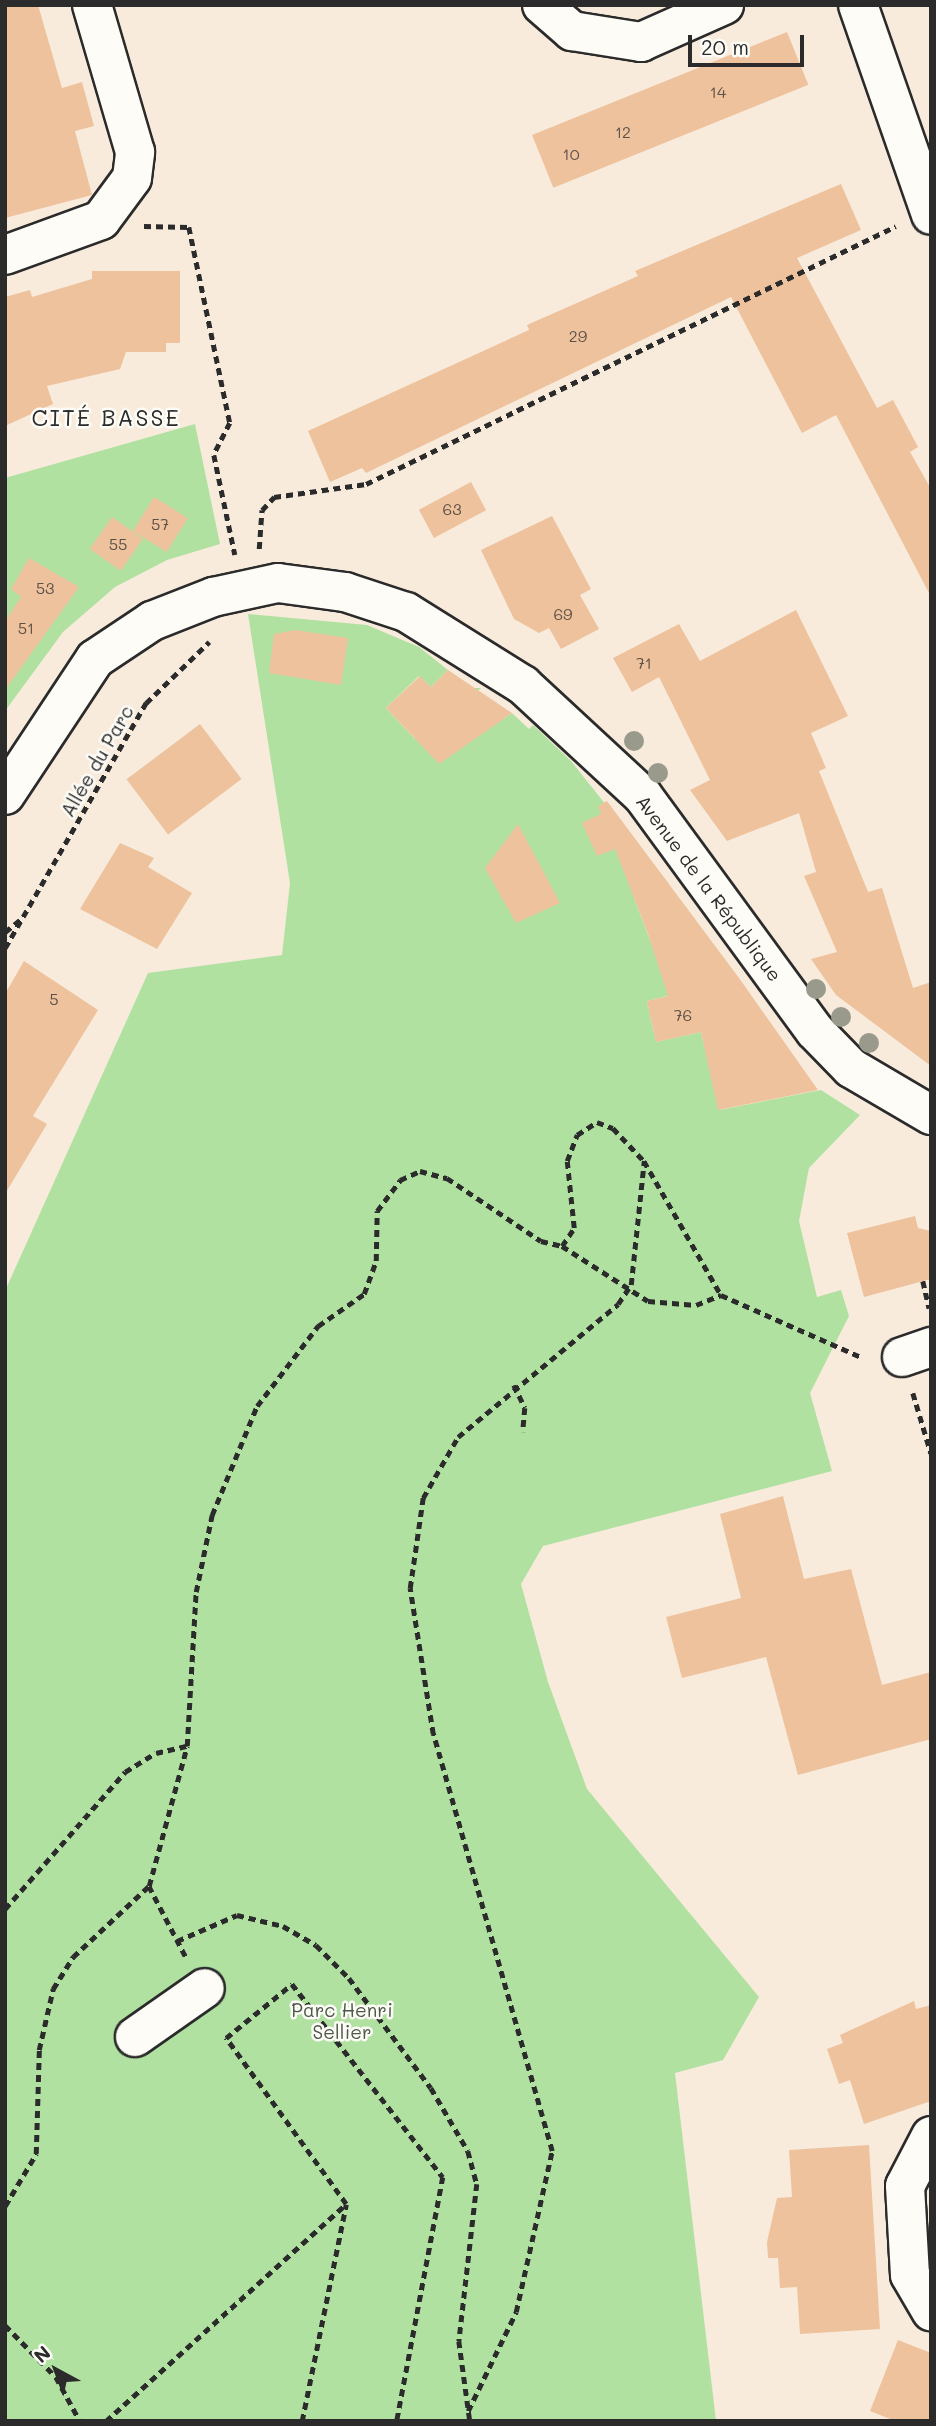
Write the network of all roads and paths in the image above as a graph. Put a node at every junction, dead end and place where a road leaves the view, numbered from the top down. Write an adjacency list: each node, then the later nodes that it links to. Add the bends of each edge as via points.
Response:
1 (92, 5): 7 (street, via 135,152 132,178 101,220)
2 (542, 5): 3 (street, via 572,31 641,42)
3 (724, 5)
4 (858, 5): 5 (street)
5 (919, 218): 8 (path, via 366,484 274,497 262,510)
6 (145, 227): 9 (path, via 189,227 230,423 214,455)
7 (5, 255)
8 (259, 550)
9 (235, 556)
10 (212, 639): 12 (path, Allée du Parc, via 146,703)
11 (5, 795): 15 (street, Avenue de la République, via 94,659 152,621 213,597 278,583 345,592 405,611 523,685 643,796 815,1031 851,1068)
12 (23, 916): 13 (path); 14 (path, Allée du Parc)
13 (5, 932)
14 (5, 948)
15 (931, 1115)
16 (644, 1161): 17 (path, via 613,1128 597,1122 577,1135 567,1161 574,1228); 19 (path); 20 (path)
17 (562, 1246): 19 (path); 26 (path, via 541,1241 447,1178 420,1171 393,1190 377,1211 376,1261 364,1294 318,1326 257,1406 212,1515 196,1592)
18 (923, 1280): 21 (path)
19 (631, 1285): 20 (path, via 648,1301 696,1306); 23 (path, via 618,1304)
20 (721, 1295): 22 (path, via 880,1364)
21 (931, 1316)
22 (916, 1352): 25 (path)
23 (514, 1385): 24 (path, via 525,1408); 36 (path, via 458,1437 424,1498 410,1588 433,1734 552,2151 516,2312)
24 (523, 1432)
25 (931, 1453)
26 (187, 1746): 27 (path, via 156,1753 125,1772); 33 (path, via 149,1886 73,1956 53,1989 39,2050 36,2154)
27 (5, 1909)
28 (177, 1941): 36 (path, via 237,1915 284,1926 316,1945 349,1978 431,2088 468,2151 477,2184 460,2341)
29 (205, 1988): 30 (street)
30 (135, 2037)
31 (931, 2136): 34 (street, via 905,2186 910,2275)
32 (346, 2204): 38 (path); 39 (path); 40 (path, via 226,2038 292,1984 443,2177)
33 (5, 2206)
34 (931, 2311)
35 (5, 2325): 37 (path, via 56,2376)
36 (468, 2411): 41 (path)
37 (80, 2421)
38 (106, 2421)
39 (302, 2421)
40 (397, 2421)
41 (470, 2421)

